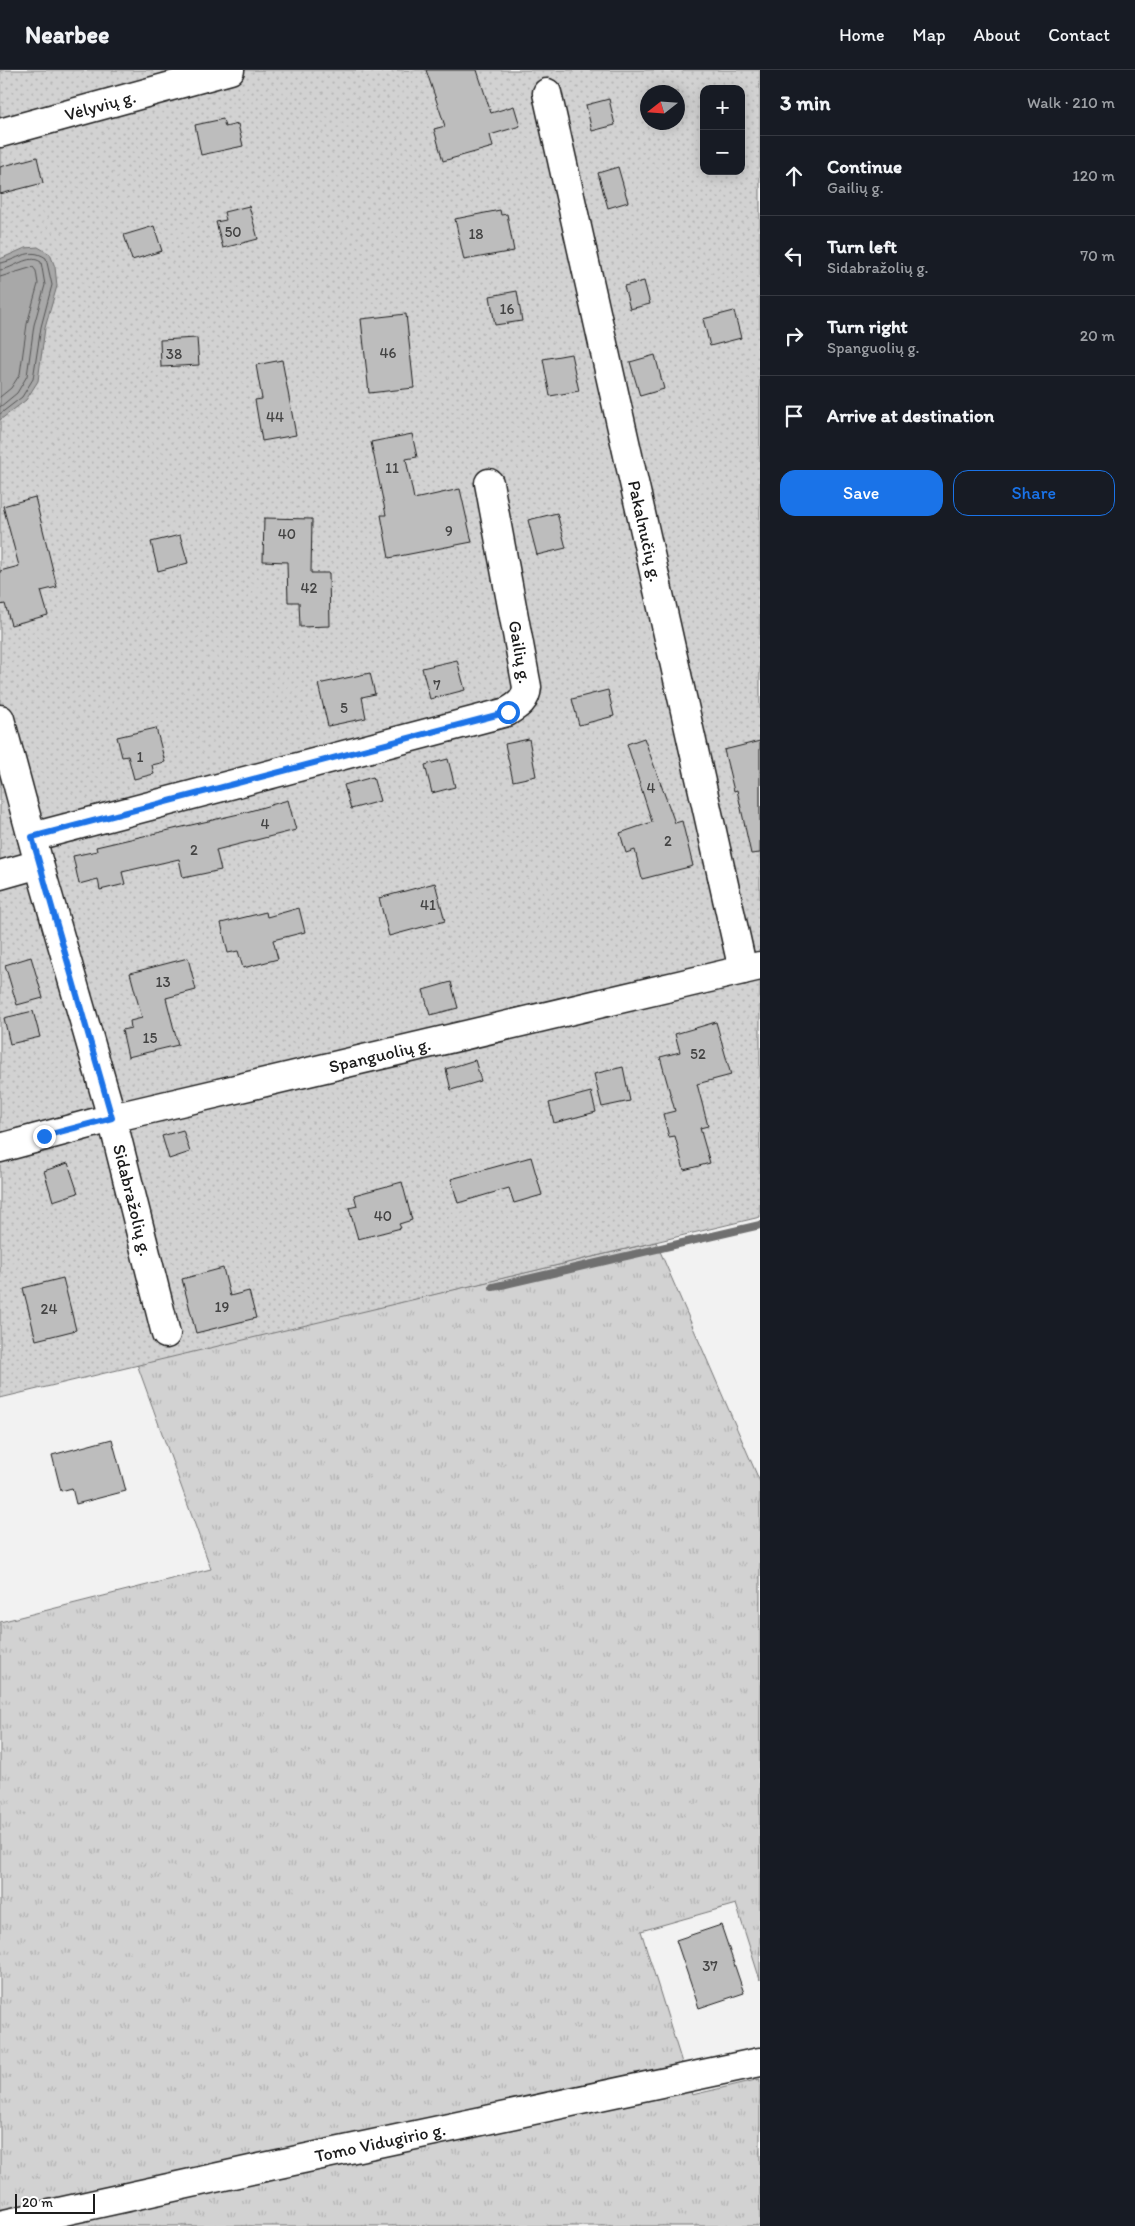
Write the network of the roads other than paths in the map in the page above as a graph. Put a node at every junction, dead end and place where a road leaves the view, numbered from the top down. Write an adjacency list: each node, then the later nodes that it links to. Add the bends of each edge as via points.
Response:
1 (230, 70): 3 (street, Vėlyvių g.)
2 (547, 92): 9 (street, Pakalnučių g.)
3 (0, 133)
4 (489, 484): 6 (street, Gailių g., via 527,687 526,697 517,706 508,712)
5 (0, 719): 6 (street, Sidabražolių g.)
6 (32, 837): 7 (street, Sidabražolių g.)
7 (39, 864): 8 (street); 10 (street, Sidabražolių g.)
8 (0, 875)
9 (751, 968): 10 (street, Spanguolių g.)
10 (112, 1118): 11 (street, Spanguolių g.); 12 (street, Sidabražolių g.)
11 (0, 1148)
12 (166, 1334)
13 (760, 2062): 14 (street, Tomo Vidugirio g.)
14 (0, 2225)

